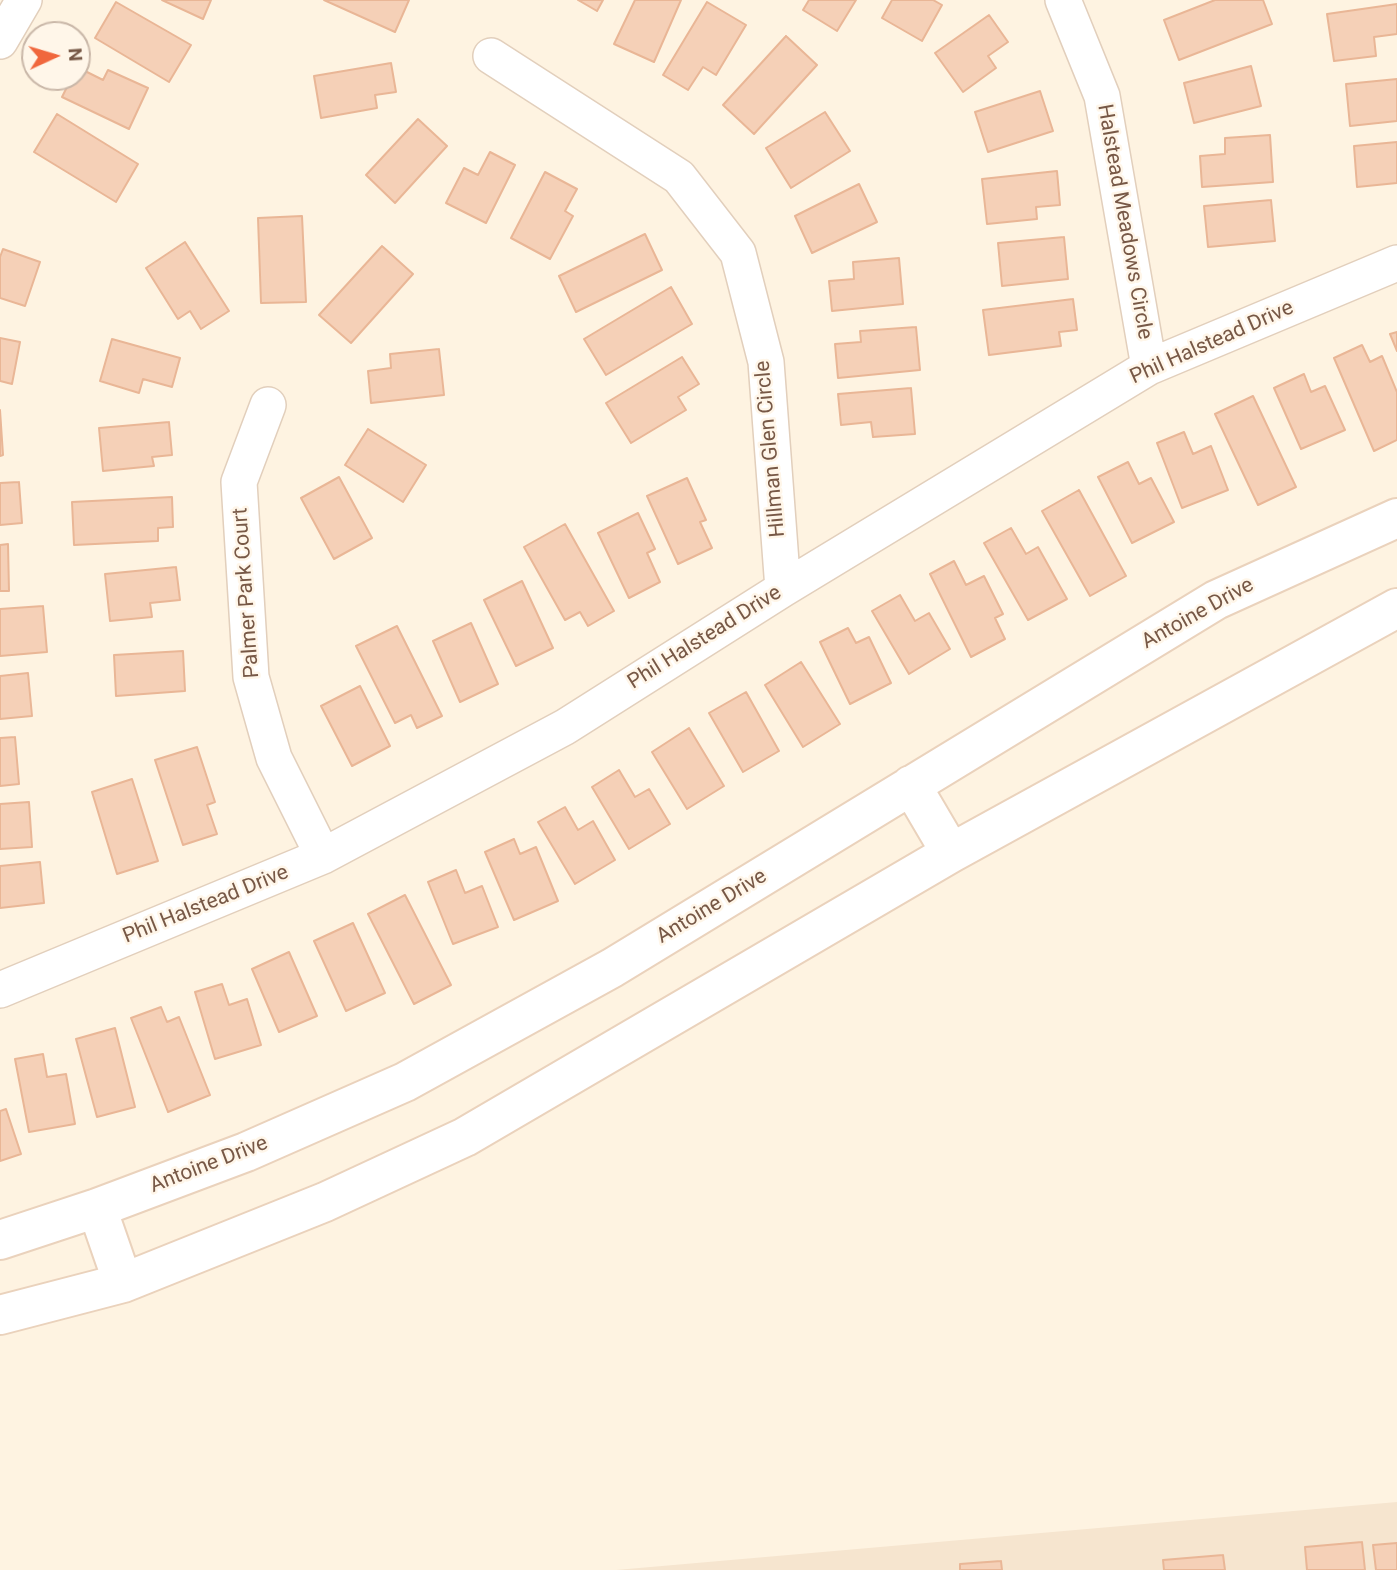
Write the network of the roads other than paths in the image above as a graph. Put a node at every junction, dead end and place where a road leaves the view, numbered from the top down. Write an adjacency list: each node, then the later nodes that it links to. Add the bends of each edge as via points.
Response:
1 (24, 0): 3 (street)
2 (1063, 0): 6 (street, Halstead Meadows Circle, via 1102,96)
3 (0, 41)
4 (491, 56): 9 (street, Hillman Glen Circle, via 679,177 738,253 766,362)
5 (1397, 263): 6 (street, Phil Halstead Drive)
6 (1149, 367): 9 (street, Phil Halstead Drive)
7 (268, 405): 13 (street, Palmer Park Court, via 240,482 251,677 274,758)
8 (1397, 518): 11 (main road, Antoine Drive, via 1216,600)
9 (783, 589): 13 (street, Phil Halstead Drive, via 565,727)
10 (1397, 608): 12 (main road)
11 (911, 785): 12 (main road); 15 (main road, Antoine Drive, via 612,968 405,1082 246,1152)
12 (951, 853): 17 (main road, via 465,1136 325,1202)
13 (323, 856): 14 (street, Phil Halstead Drive)
14 (0, 990)
15 (97, 1208): 16 (main road, Antoine Drive); 17 (main road)
16 (0, 1240)
17 (123, 1283): 18 (main road)
18 (0, 1315)

